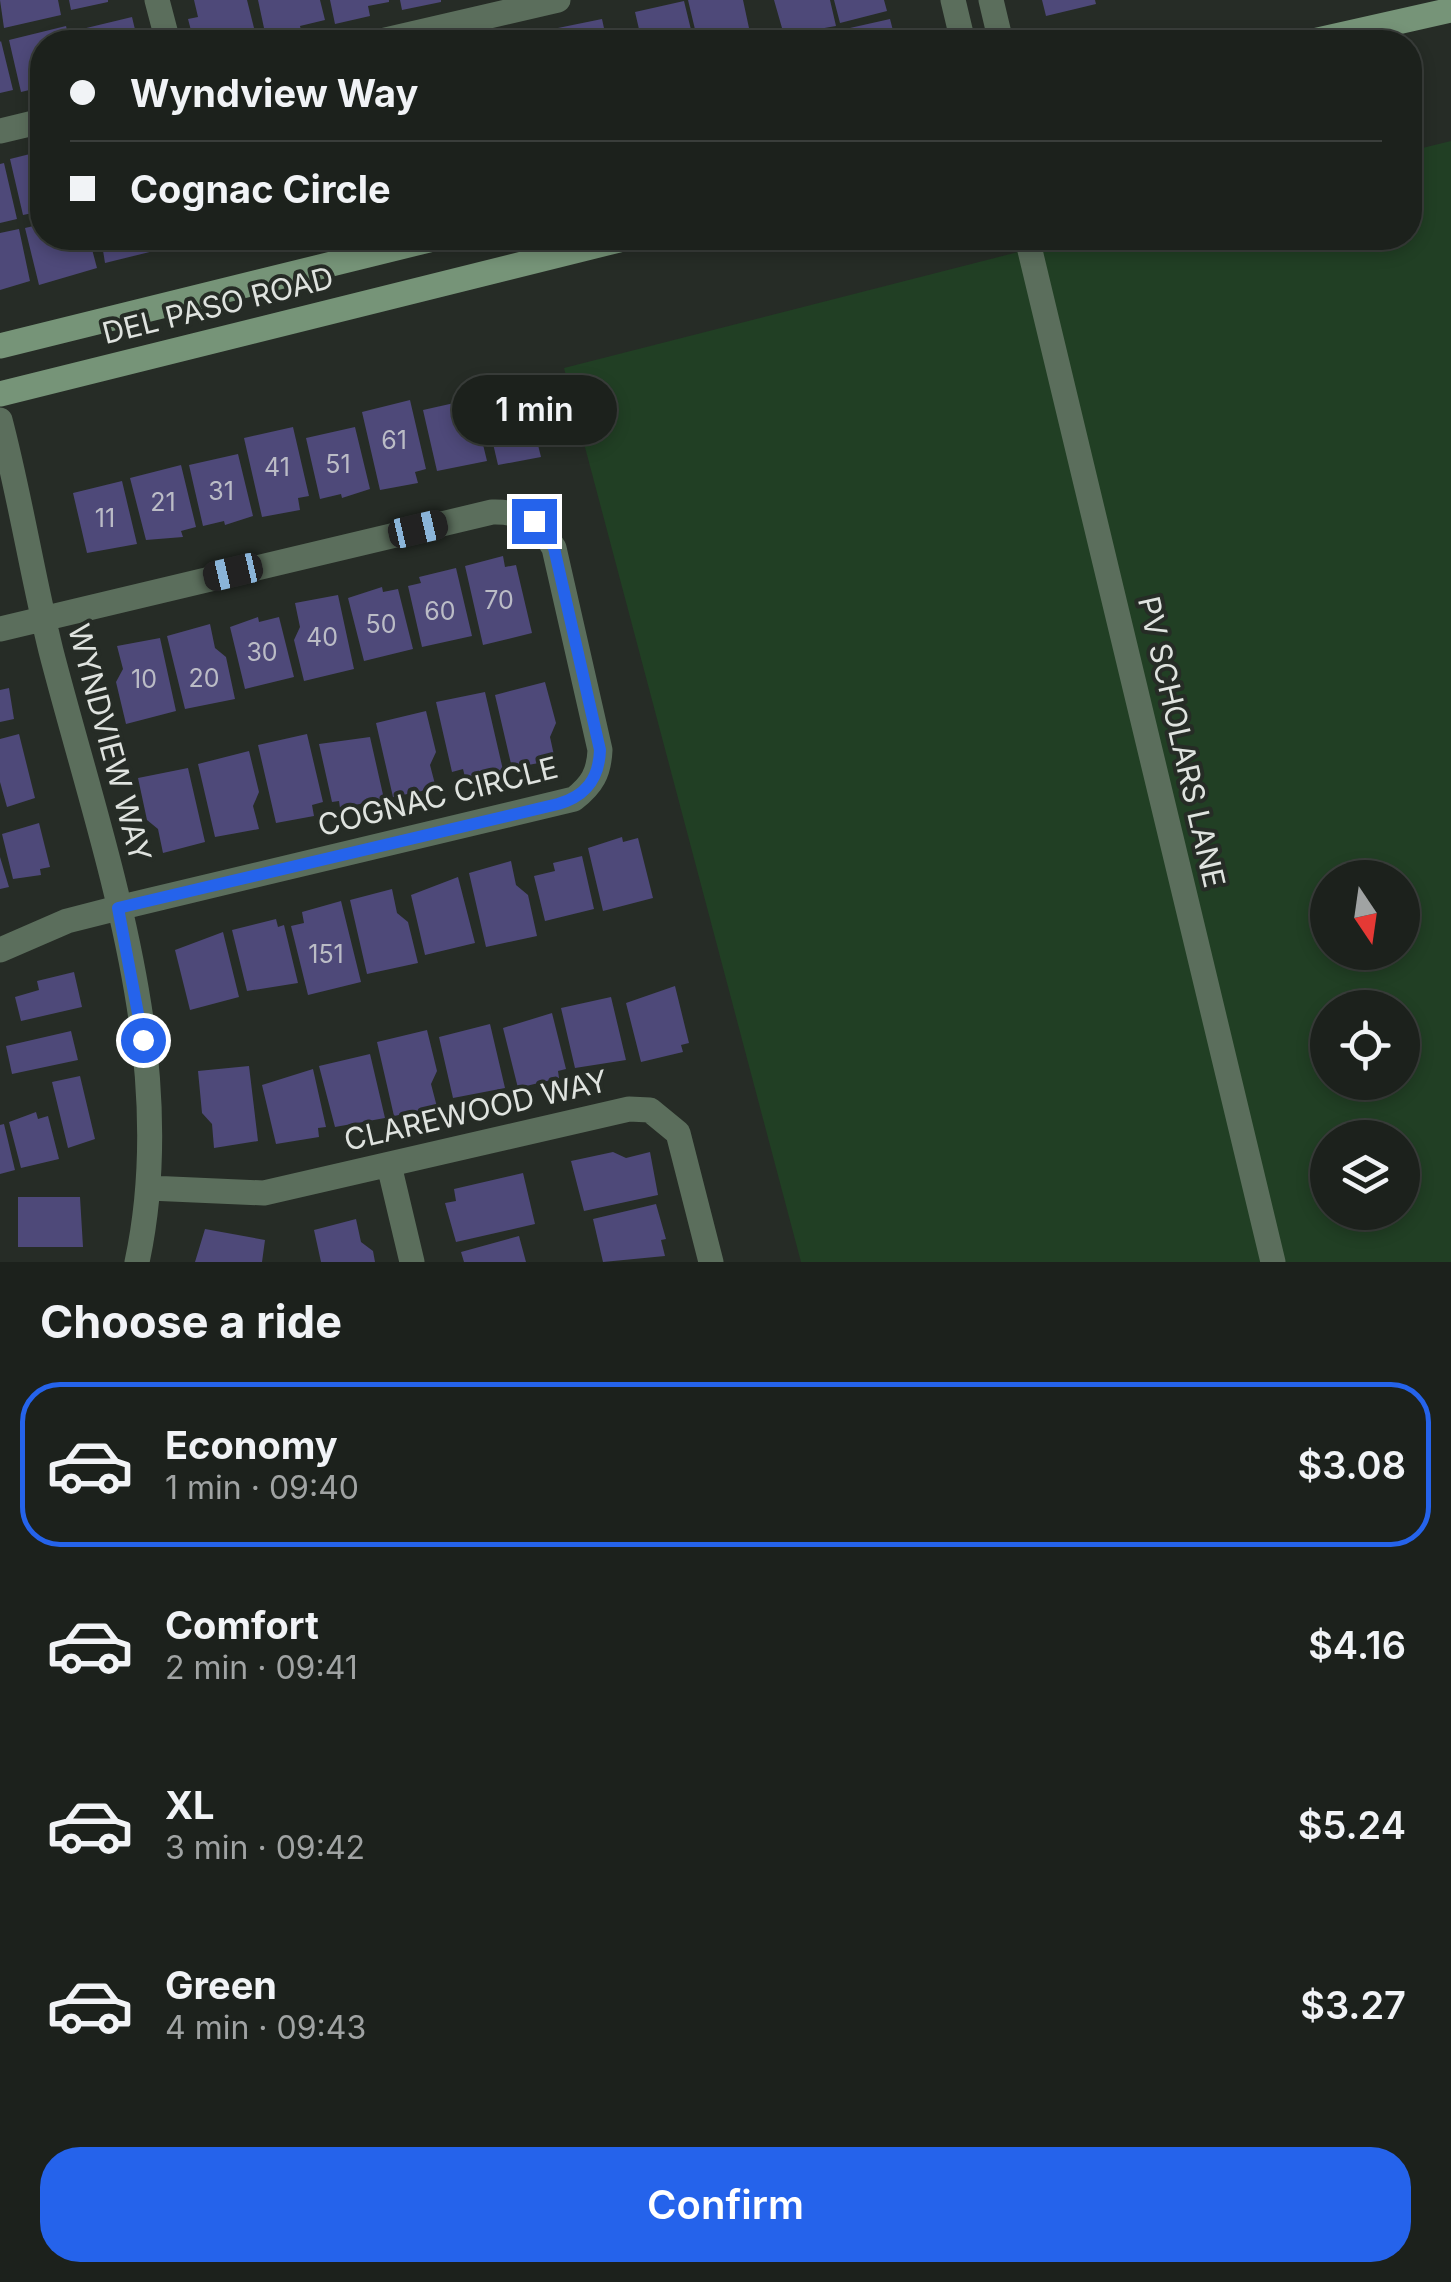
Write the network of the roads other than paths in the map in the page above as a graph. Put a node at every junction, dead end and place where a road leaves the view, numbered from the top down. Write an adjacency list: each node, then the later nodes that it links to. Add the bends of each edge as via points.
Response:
1 (157, 0): 6 (street)
2 (558, 0): 7 (street)
3 (953, 0): 8 (street)
4 (991, 0): 9 (street)
5 (1451, 10): 10 (street)
6 (165, 30)
7 (429, 30)
8 (960, 30)
9 (997, 30)
10 (1363, 30)
11 (30, 125): 12 (street)
12 (0, 131)
13 (388, 250): 16 (street, DEL PASO ROAD)
14 (579, 250): 17 (street, DEL PASO ROAD)
15 (1030, 250): 28 (street, PV SCHOLARS LANE)
16 (0, 346)
17 (0, 394)
18 (0, 420): 19 (street, WYNDVIEW WAY)
19 (43, 617): 20 (street, COGNAC CIRCLE); 21 (street, WYNDVIEW WAY); 21 (street, COGNAC CIRCLE, via 492,512 534,521 554,548 600,750 590,787 574,800)
20 (0, 628)
21 (118, 908): 22 (street, COGNAC CIRCLE); 24 (street, WYNDVIEW WAY, via 140,1009)
22 (0, 950)
23 (390, 1165): 24 (street, CLAREWOOD WAY, via 264,1194); 26 (street); 27 (street, CLAREWOOD WAY, via 629,1109 650,1110 678,1132)
24 (150, 1188): 25 (street, WYNDVIEW WAY)
25 (137, 1262)
26 (412, 1262)
27 (711, 1262)
28 (1272, 1262)

